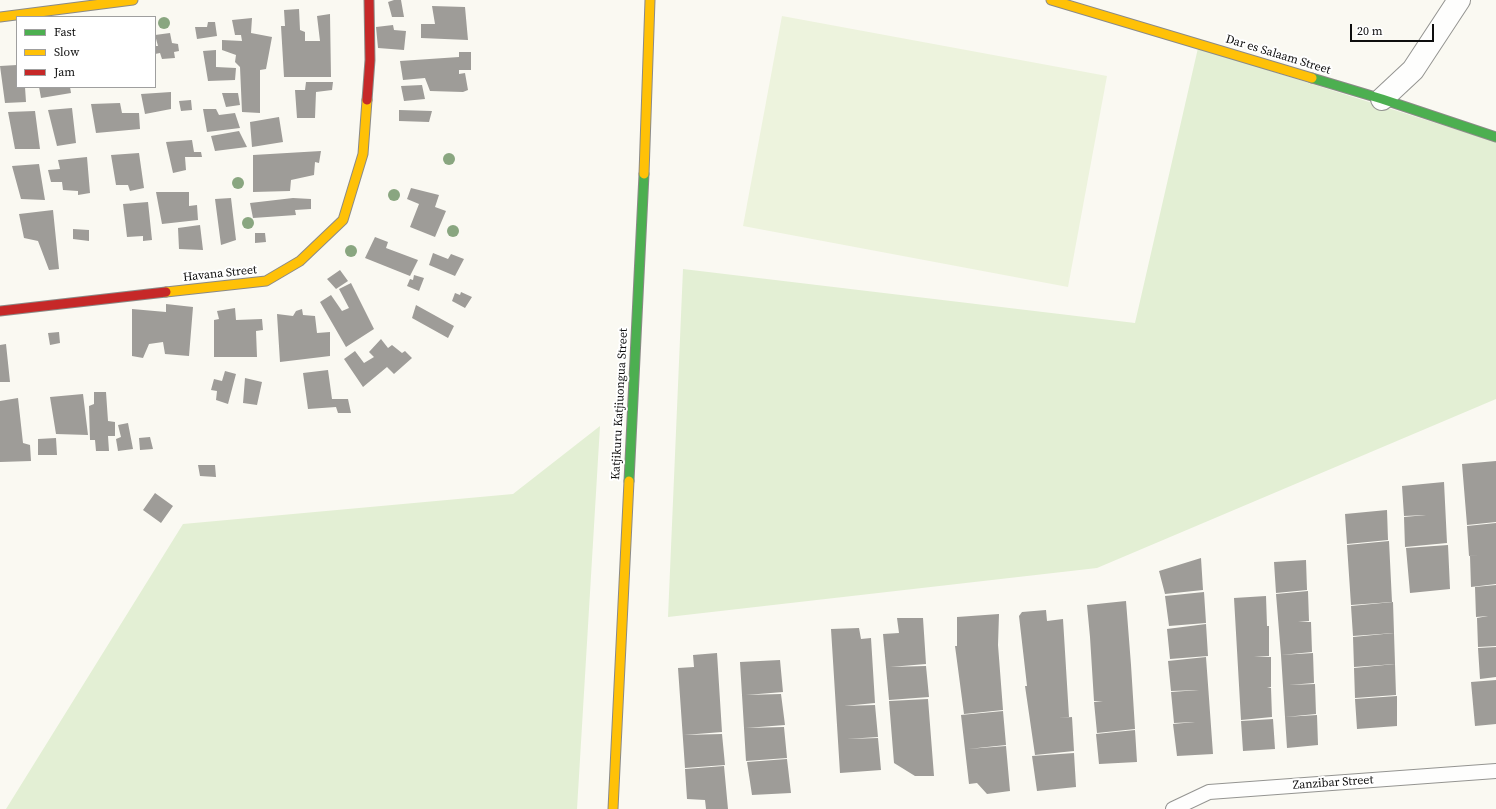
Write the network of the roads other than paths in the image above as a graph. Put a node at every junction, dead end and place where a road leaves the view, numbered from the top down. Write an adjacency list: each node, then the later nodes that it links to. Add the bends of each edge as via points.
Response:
1 (133, 0): 6 (street)
2 (369, 0): 9 (street, Havana Street, via 370,60 363,154 343,220 300,261 266,281)
3 (650, 0): 11 (street, Katjikuru Katjiuongua Street)
4 (1051, 0): 7 (street, Dar es Salaam Street)
5 (1459, 0): 7 (street, via 1413,70)
6 (0, 17)
7 (1382, 99): 8 (street, Dar es Salaam Street)
8 (1496, 137)
9 (0, 311)
10 (1496, 770): 12 (lane, Zanzibar Street, via 1209,792)
11 (613, 809)
12 (1173, 809)

